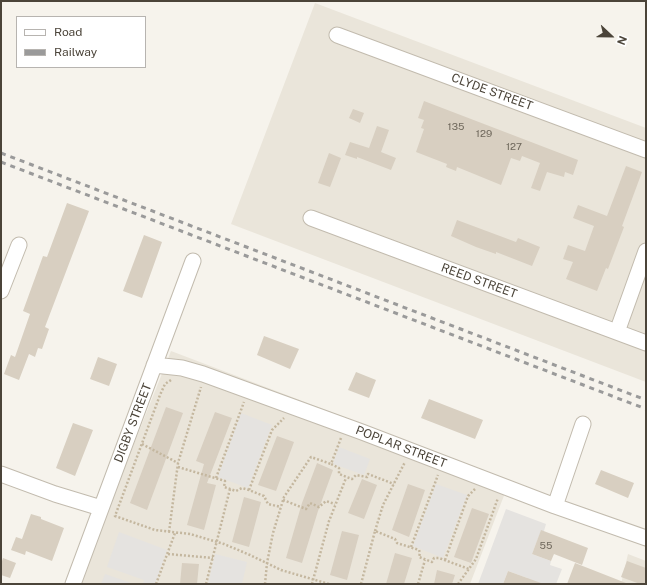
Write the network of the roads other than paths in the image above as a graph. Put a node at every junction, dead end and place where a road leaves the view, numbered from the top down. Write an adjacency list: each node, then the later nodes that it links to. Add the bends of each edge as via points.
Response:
1 (337, 35): 2 (street, CLYDE STREET)
2 (646, 150)
3 (311, 218): 8 (street, REED STREET)
4 (19, 245): 7 (street)
5 (646, 251): 8 (street)
6 (193, 261): 10 (street, DIGBY STREET)
7 (1, 291)
8 (617, 332): 9 (street, REED STREET)
9 (646, 343)
10 (154, 365): 13 (street, POPLAR STREET, via 182,368 203,374); 14 (street, DIGBY STREET)
11 (583, 424): 13 (street)
12 (1, 474): 14 (street)
13 (555, 506): 15 (street, POPLAR STREET)
14 (101, 508): 16 (street, DIGBY STREET)
15 (646, 538)
16 (73, 584)

